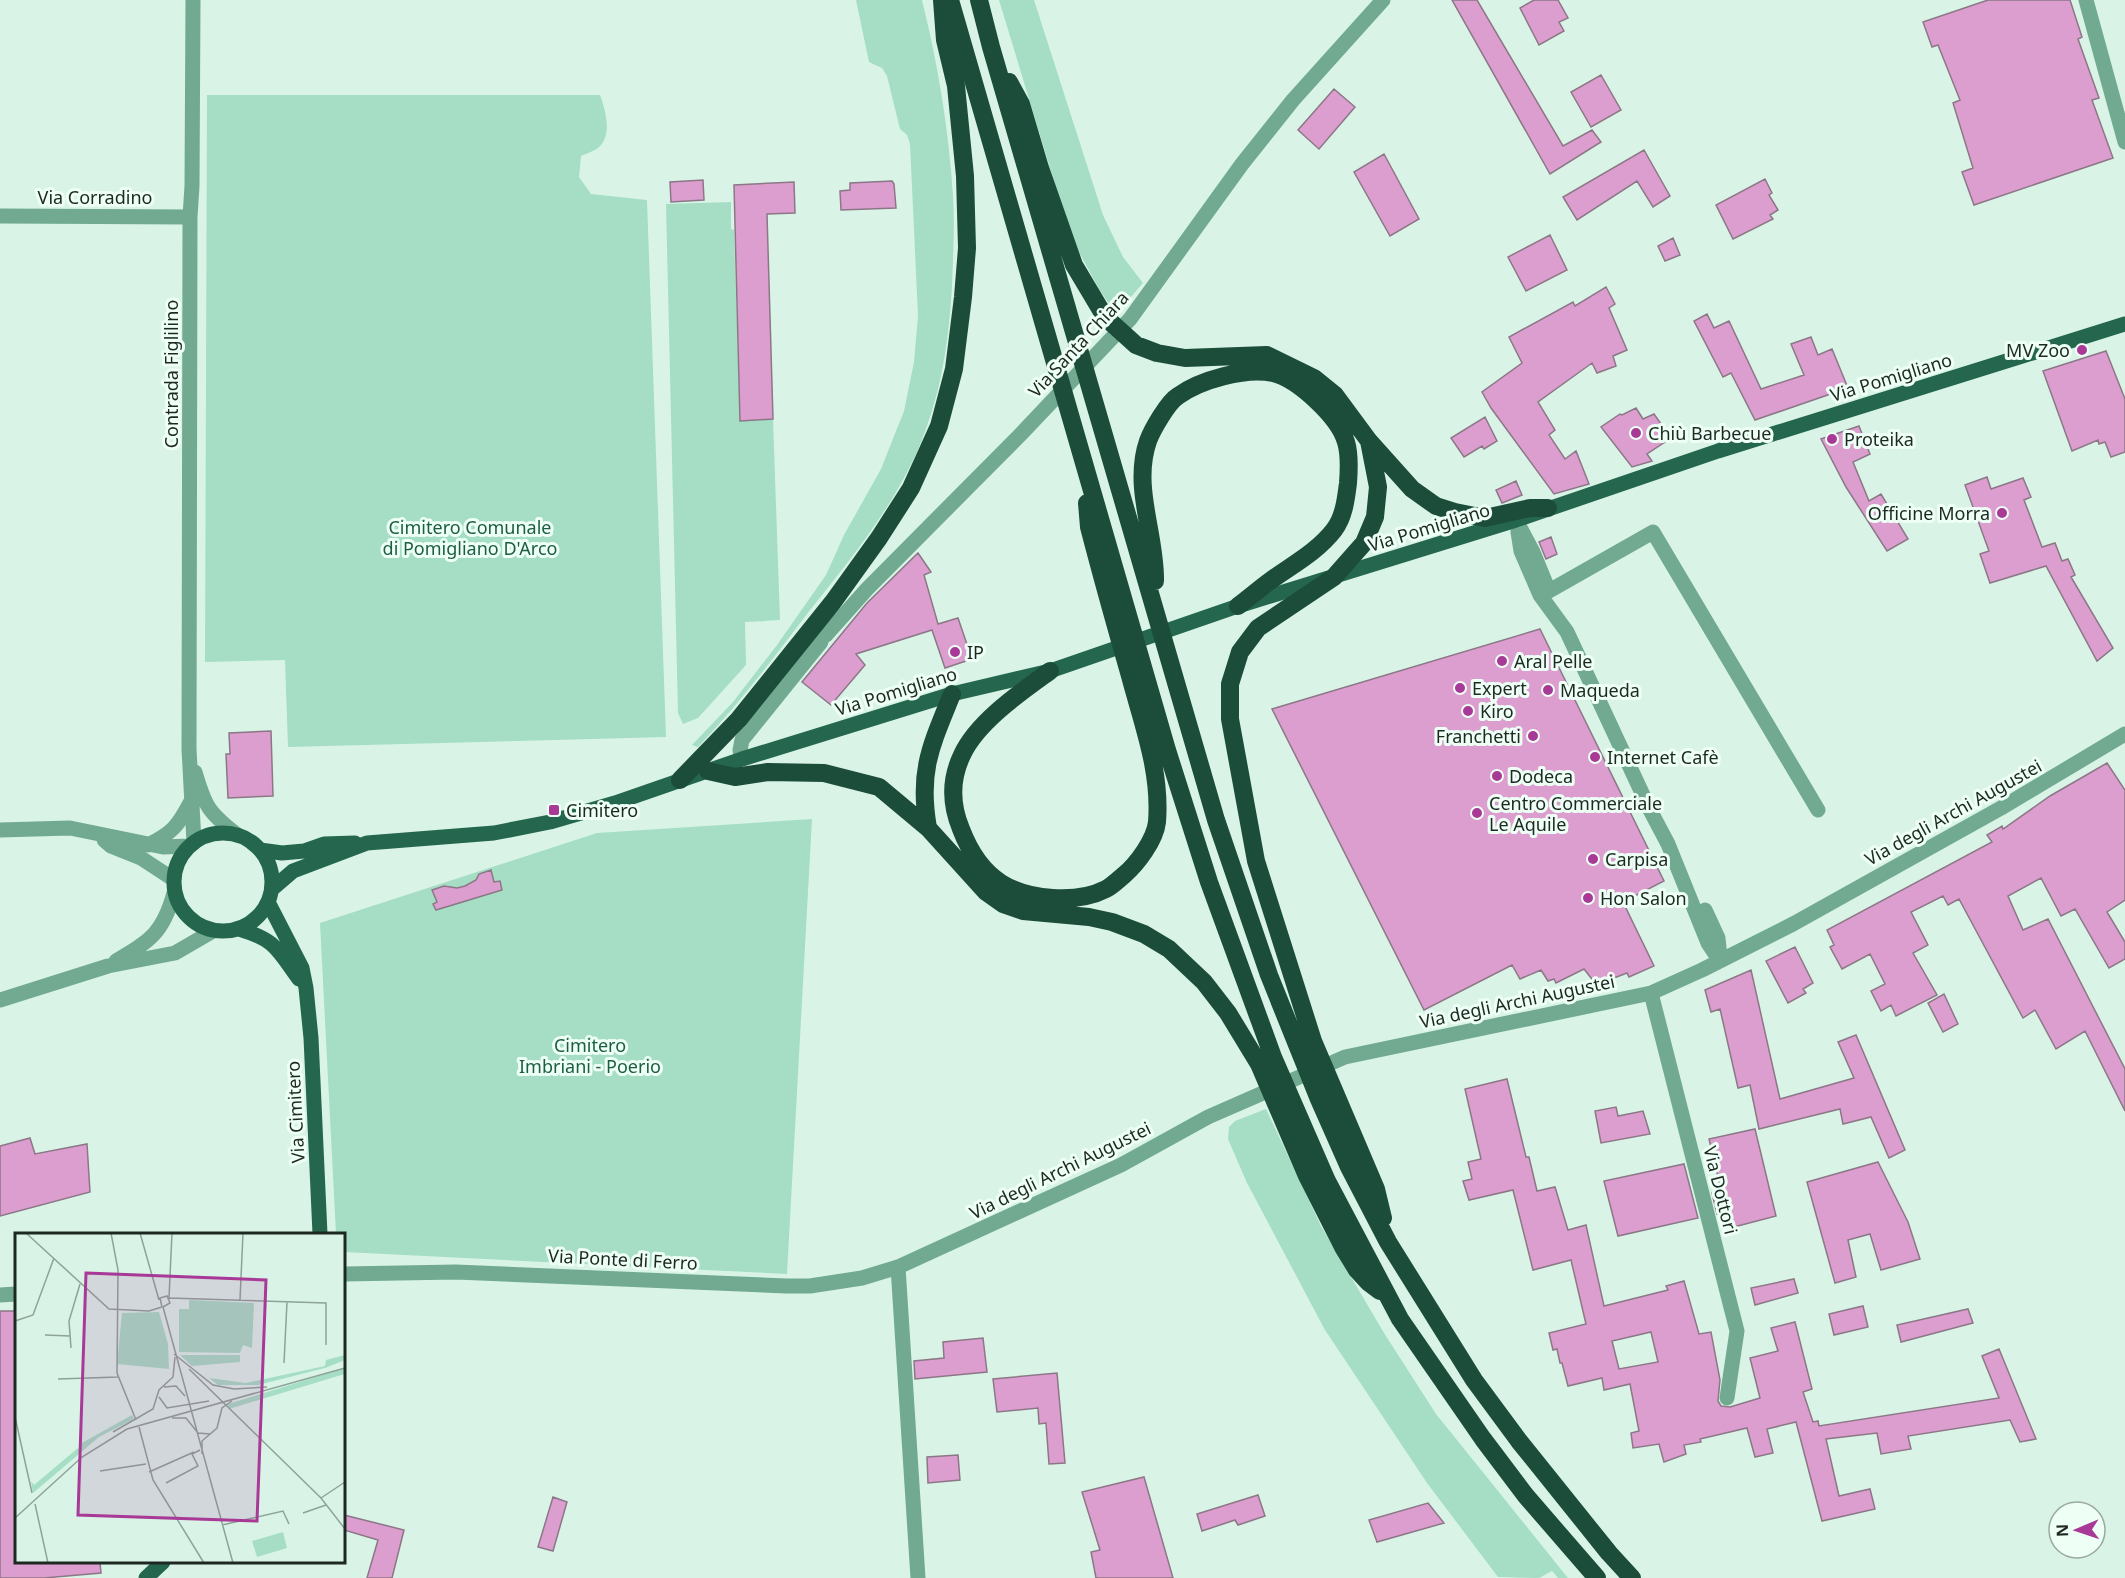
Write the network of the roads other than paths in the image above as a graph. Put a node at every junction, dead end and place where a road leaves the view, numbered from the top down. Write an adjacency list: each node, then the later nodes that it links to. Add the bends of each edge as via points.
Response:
1 (193, 0): 10 (street, Contrada Figlilino)
2 (942, 0): 19 (highway, via 965,176 967,248 954,369 939,426 911,488 860,566)
3 (950, 0): 21 (highway, via 1083,459 1089,527)
4 (979, 0): 7 (highway)
5 (1383, 0): 18 (street, Via Santa Chiara, via 1293,100 1130,320)
6 (2086, 0): 8 (street)
7 (991, 47): 12 (highway, via 1021,104 1074,266 1105,317 1136,345 1157,353 1185,358 1267,356 1314,378 1335,395); 17 (highway)
8 (2125, 142)
9 (0, 216): 10 (street, Via Corradino)
10 (190, 217): 24 (street, Contrada Figlilino)
11 (2125, 324): 13 (main road, Via Pomigliano)
12 (1369, 441): 13 (highway, via 1412,489 1436,506 1485,518); 15 (highway, via 1378,487 1375,517 1364,543)
13 (1548, 508): 14 (main road, Via Pomigliano)
14 (1516, 520): 15 (main road, Via Pomigliano); 29 (street, via 1549,591 1653,532); 43 (street, via 1521,551 1540,595 1567,632 1668,844 1708,943)
15 (1334, 577): 16 (main road, Via Pomigliano); 48 (highway, via 1258,628 1240,652 1230,684 1230,720 1256,861)
16 (1238, 606): 17 (highway, via 1316,549 1335,529 1344,508 1349,471 1346,441 1331,416 1296,383 1273,373 1248,371 1222,376 1176,397 1158,422 1148,442 1143,473 1155,568); 20 (main road, Via Pomigliano)
17 (1154, 607): 48 (highway, via 1216,820 1269,975)
18 (826, 635): 19 (street, Via Santa Chiara); 25 (street, via 742,740)
19 (791, 654): 27 (highway, via 739,718)
20 (1050, 670): 21 (highway, via 998,710 962,754 952,803 970,850 1001,883 1021,892 1067,900 1106,889 1134,867 1157,826 1155,767); 22 (main road, Via Pomigliano)
21 (1138, 679): 49 (highway)
22 (952, 694): 25 (main road, Via Pomigliano); 30 (highway, via 930,748 925,773)
23 (2125, 734): 43 (street, Via degli Archi Augustei, via 2001,808)
24 (189, 749): 28 (street, Contrada Figlilino); 32 (street, Contrada Figlilino, via 210,812)
25 (741, 759): 26 (main road, Via Pomigliano)
26 (708, 771): 27 (main road, Via Pomigliano); 30 (highway, via 735,777 768,772 824,773 849,778 879,787)
27 (680, 780): 34 (main road, Via Pomigliano, via 550,822 471,836)
28 (190, 803): 35 (street, via 179,824); 36 (street, Contrada Figlilino)
29 (1818, 810)
30 (928, 828): 49 (highway, via 986,892 1003,904 1023,911 1112,922 1144,934 1168,949 1204,982)
31 (0, 830): 33 (street, via 70,828)
32 (236, 834): 36 (main road, via 207,835); 37 (main road)
33 (97, 835): 35 (street); 39 (street, via 111,846 141,858)
34 (367, 843): 37 (main road, Via Pomigliano, via 324,844 282,853); 40 (main road, via 293,872)
35 (148, 844): 36 (street)
36 (192, 844): 39 (main road, via 177,862)
37 (260, 850): 40 (main road, via 272,875)
38 (1688, 876): 43 (street, via 1718,938)
39 (174, 886): 42 (main road, via 182,910 195,924); 44 (street, via 169,913 162,925 150,939)
40 (270, 896): 41 (main road, via 261,914); 45 (main road, Via Cimitero, via 302,968)
41 (239, 929): 42 (main road); 45 (main road, via 278,948)
42 (213, 931): 44 (street, via 175,953)
43 (1720, 961): 46 (street, Via degli Archi Augustei)
44 (108, 966): 47 (street)
45 (306, 988): 50 (main road, Via Cimitero)
46 (1651, 993): 51 (street, Via degli Archi Augustei, via 1345,1057 1208,1118 1121,1166); 55 (street, Via Dottori, via 1737,1331)
47 (0, 1000)
48 (1305, 1042): 60 (highway, via 1349,1167 1388,1242 1474,1380)
49 (1266, 1060): 59 (highway, via 1288,1110 1400,1319 1504,1467)
50 (320, 1233)
51 (898, 1267): 52 (street, Via Ponte di Ferro, via 810,1286 456,1272); 58 (street)
52 (345, 1274)
53 (15, 1294): 54 (street)
54 (0, 1295)
55 (1727, 1398)
56 (162, 1563): 57 (main road)
57 (146, 1578)
58 (918, 1578)
59 (1597, 1578)
60 (1632, 1578)

